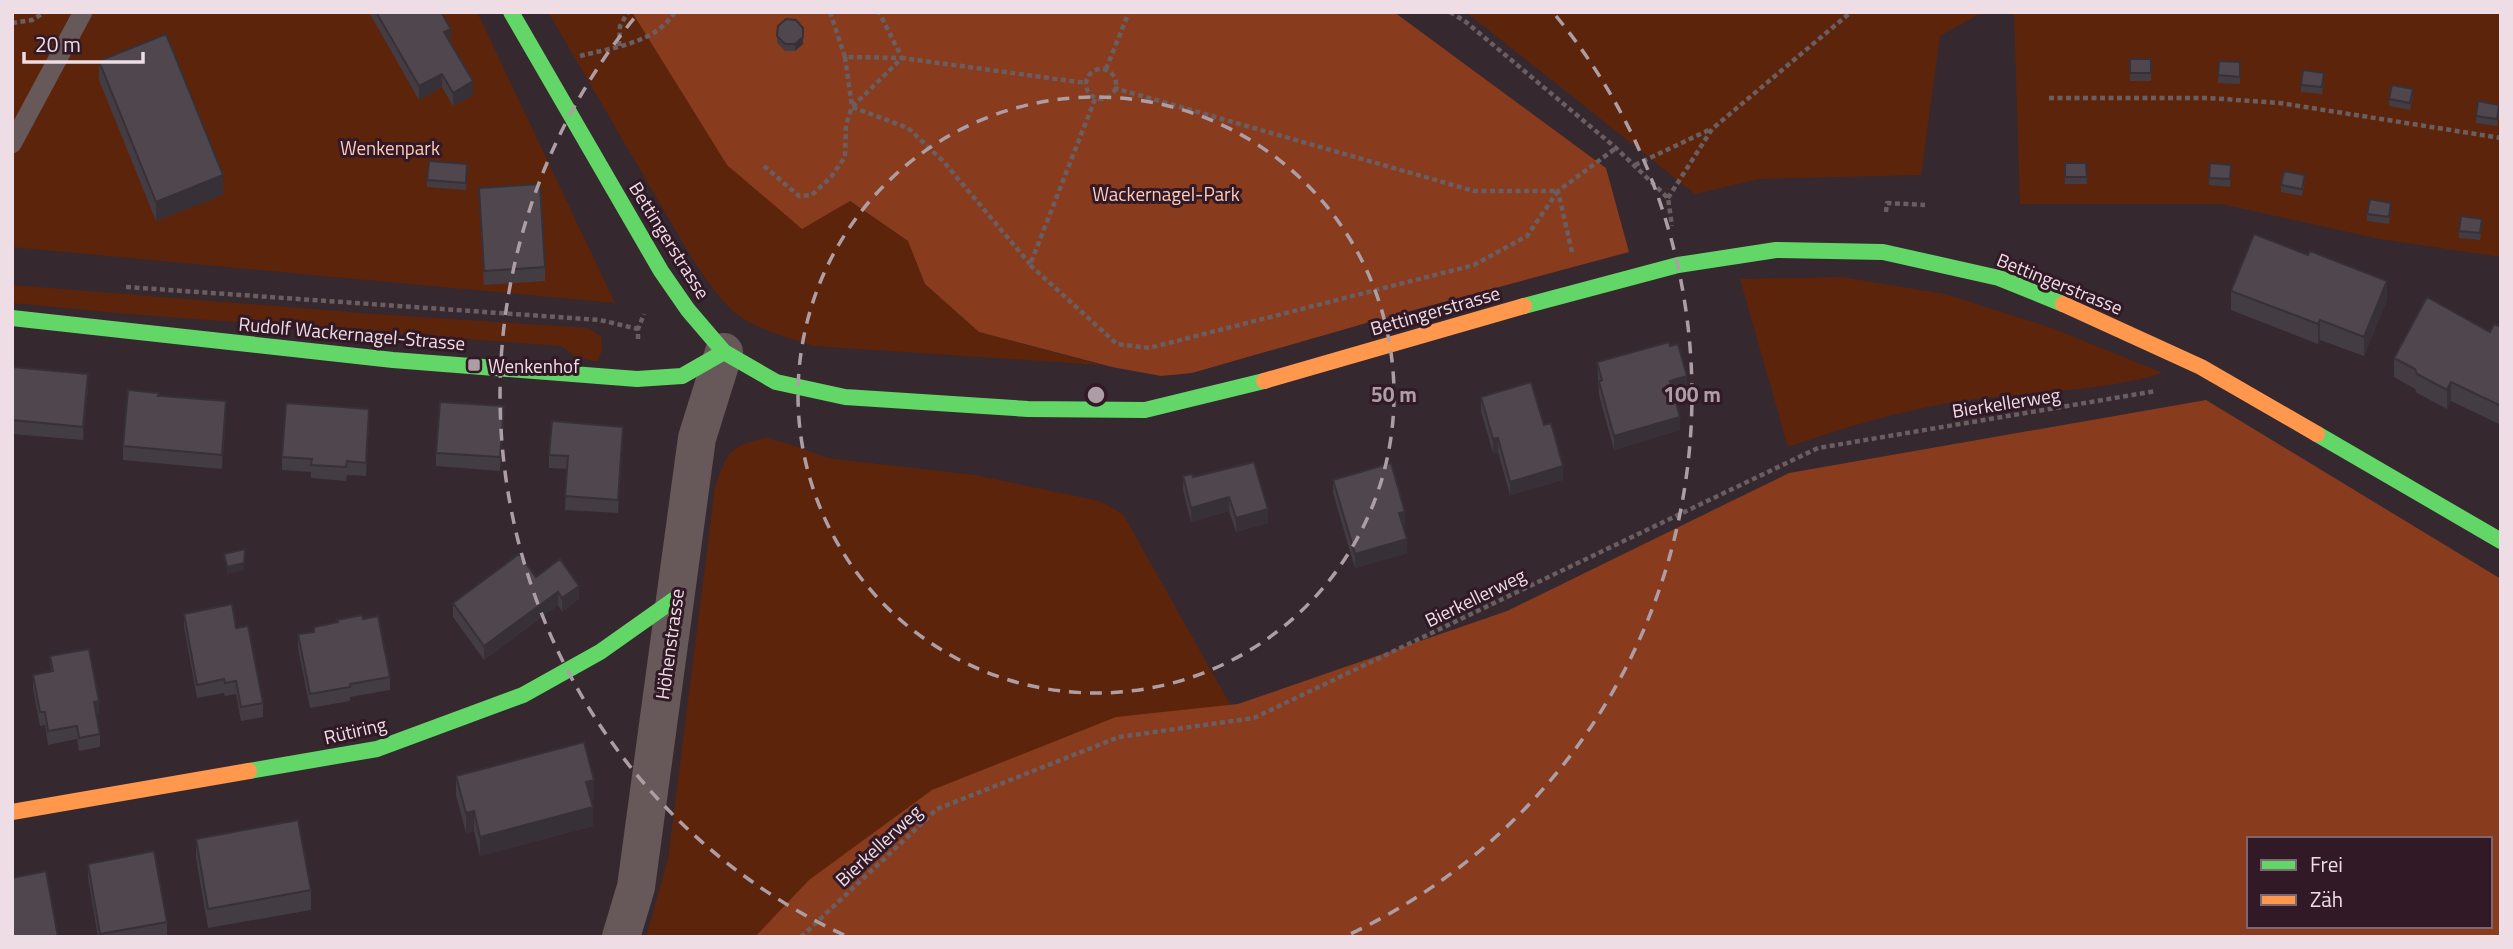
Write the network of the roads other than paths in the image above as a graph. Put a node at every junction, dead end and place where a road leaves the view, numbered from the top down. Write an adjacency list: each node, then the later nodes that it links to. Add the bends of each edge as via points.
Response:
1 (83, 12): 3 (lane)
2 (511, 12): 5 (street, Bettingerstrasse, via 661,271)
3 (12, 144)
4 (12, 318): 5 (street, Rudolf Wackernagel-Strasse, via 393,360 637,379 682,376)
5 (724, 352): 6 (street, Bettingerstrasse, via 776,382 845,397 1028,409 1144,410 1262,382 1678,265 1776,250 1883,251 1999,278 2099,319 2202,368); 7 (street, Höhenstrasse, via 697,438)
6 (2501, 541)
7 (675, 599): 8 (street, Rütiring, via 600,652 523,695 377,749); 9 (street, Höhenstrasse, via 636,887)
8 (12, 812)
9 (621, 937)

